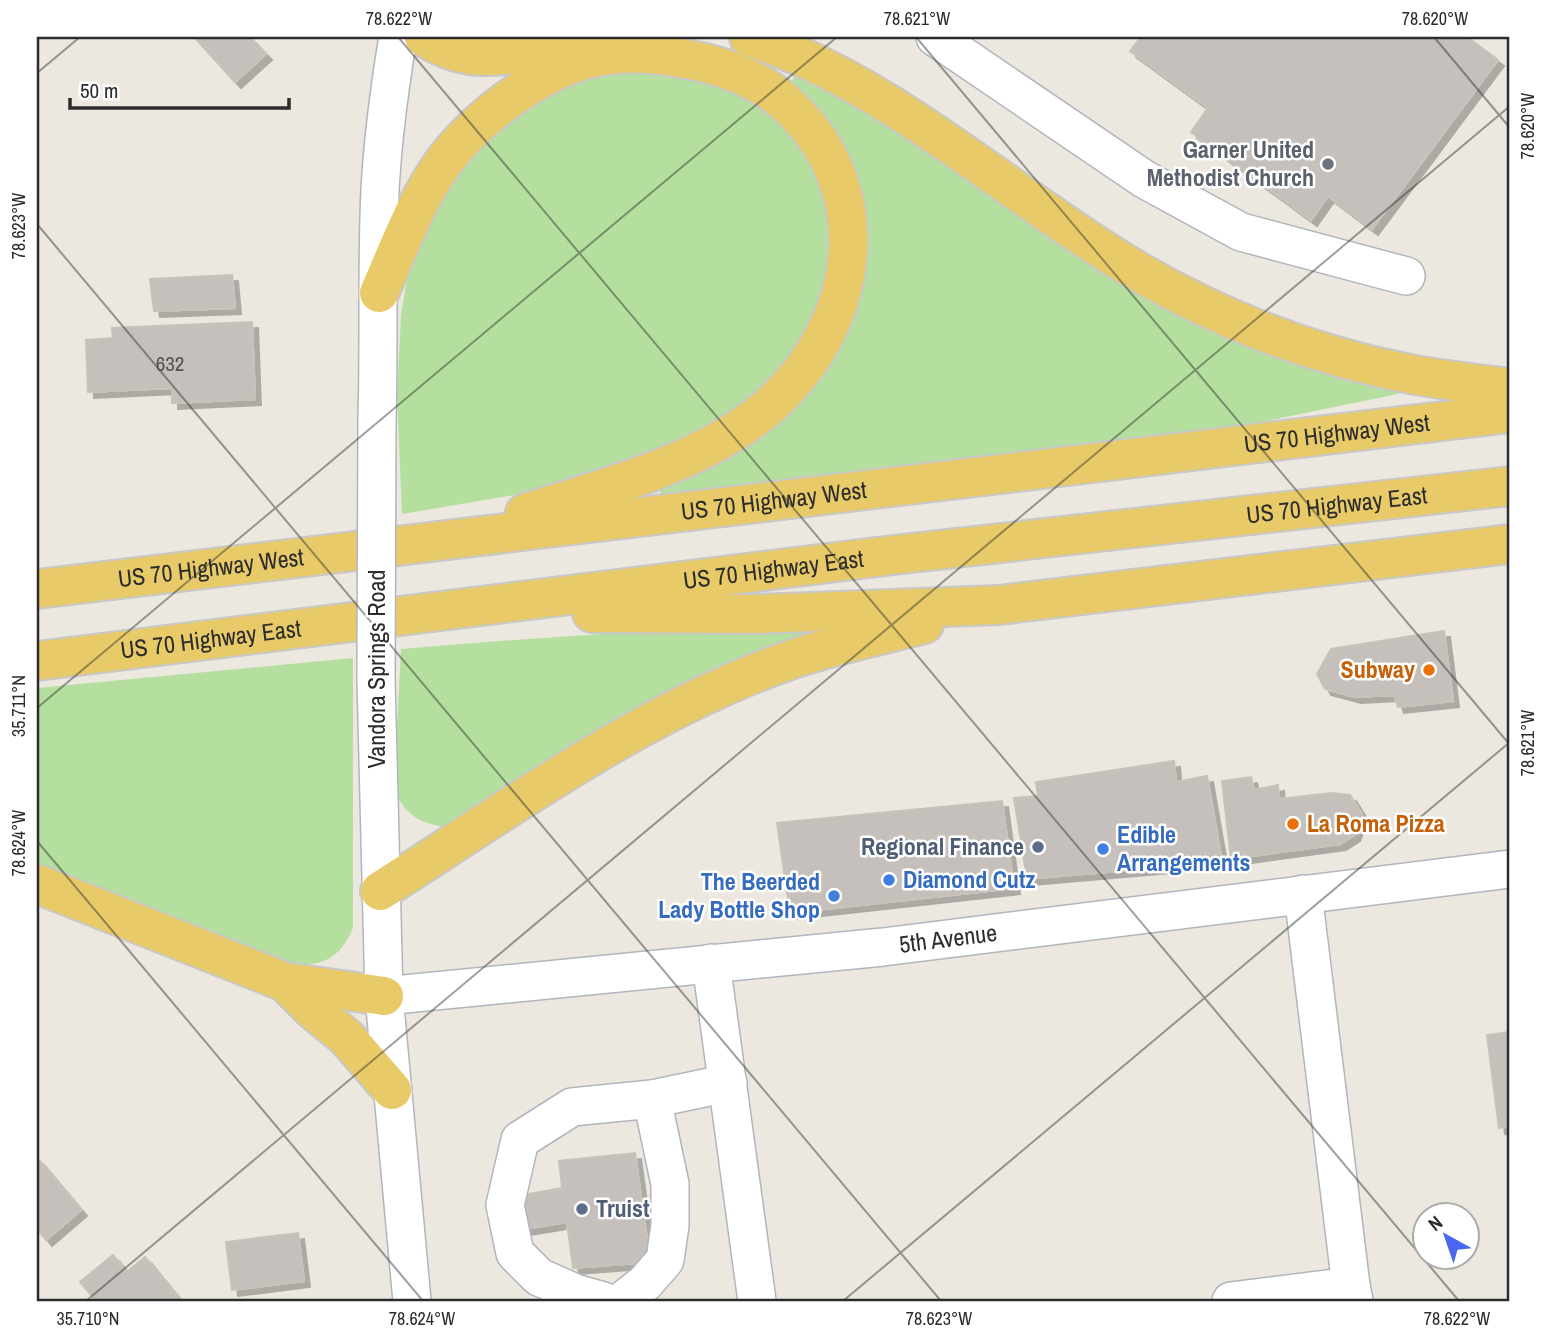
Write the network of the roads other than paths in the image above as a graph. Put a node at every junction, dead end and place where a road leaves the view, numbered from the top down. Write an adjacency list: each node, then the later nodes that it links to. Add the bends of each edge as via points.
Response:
1 (398, 37): 7 (street, Vandora Springs Road, via 383,152)
2 (424, 37): 5 (main road, via 441,48 492,58 549,52)
3 (749, 37): 8 (main road, via 797,56 911,119 1054,219 1191,300 1265,333 1342,358 1411,374)
4 (935, 37): 6 (street, via 1144,179 1241,232)
5 (600, 56): 7 (main road, via 530,84 464,137 417,206); 11 (main road, via 640,53 723,68 757,83 790,107 818,139 836,176 848,217 849,258 842,297 830,329 784,391 725,438 653,472)
6 (1406, 276)
7 (379, 293): 19 (street, Vandora Springs Road, bridge, via 376,678)
8 (1510, 388)
9 (1510, 413): 11 (main road, US 70 Highway West)
10 (1510, 485): 15 (main road, US 70 Highway East)
11 (432, 541): 13 (main road, US 70 Highway West)
12 (1510, 544): 14 (main road)
13 (37, 589)
14 (999, 605): 15 (main road, via 758,614); 19 (main road, via 835,646 709,694 590,757)
15 (441, 611): 16 (main road, US 70 Highway East)
16 (37, 661)
17 (1510, 869): 20 (street, 5th Avenue)
18 (37, 884): 22 (main road)
19 (380, 891): 23 (street, Vandora Springs Road)
20 (1303, 894): 21 (street, 5th Avenue); 27 (street)
21 (711, 964): 23 (street, 5th Avenue); 24 (street)
22 (285, 982): 23 (main road); 25 (main road, via 346,1037)
23 (384, 996): 25 (street, Vandora Springs Road)
24 (728, 1083): 26 (street); 31 (street)
25 (392, 1090): 28 (street, Vandora Springs Road)
26 (652, 1099): 29 (street, via 572,1107 520,1140 505,1205 515,1253 539,1277); 30 (street, via 670,1184 665,1260)
27 (1352, 1294): 32 (street)
28 (412, 1301)
29 (603, 1301)
30 (622, 1301)
31 (757, 1301)
32 (1231, 1301)

